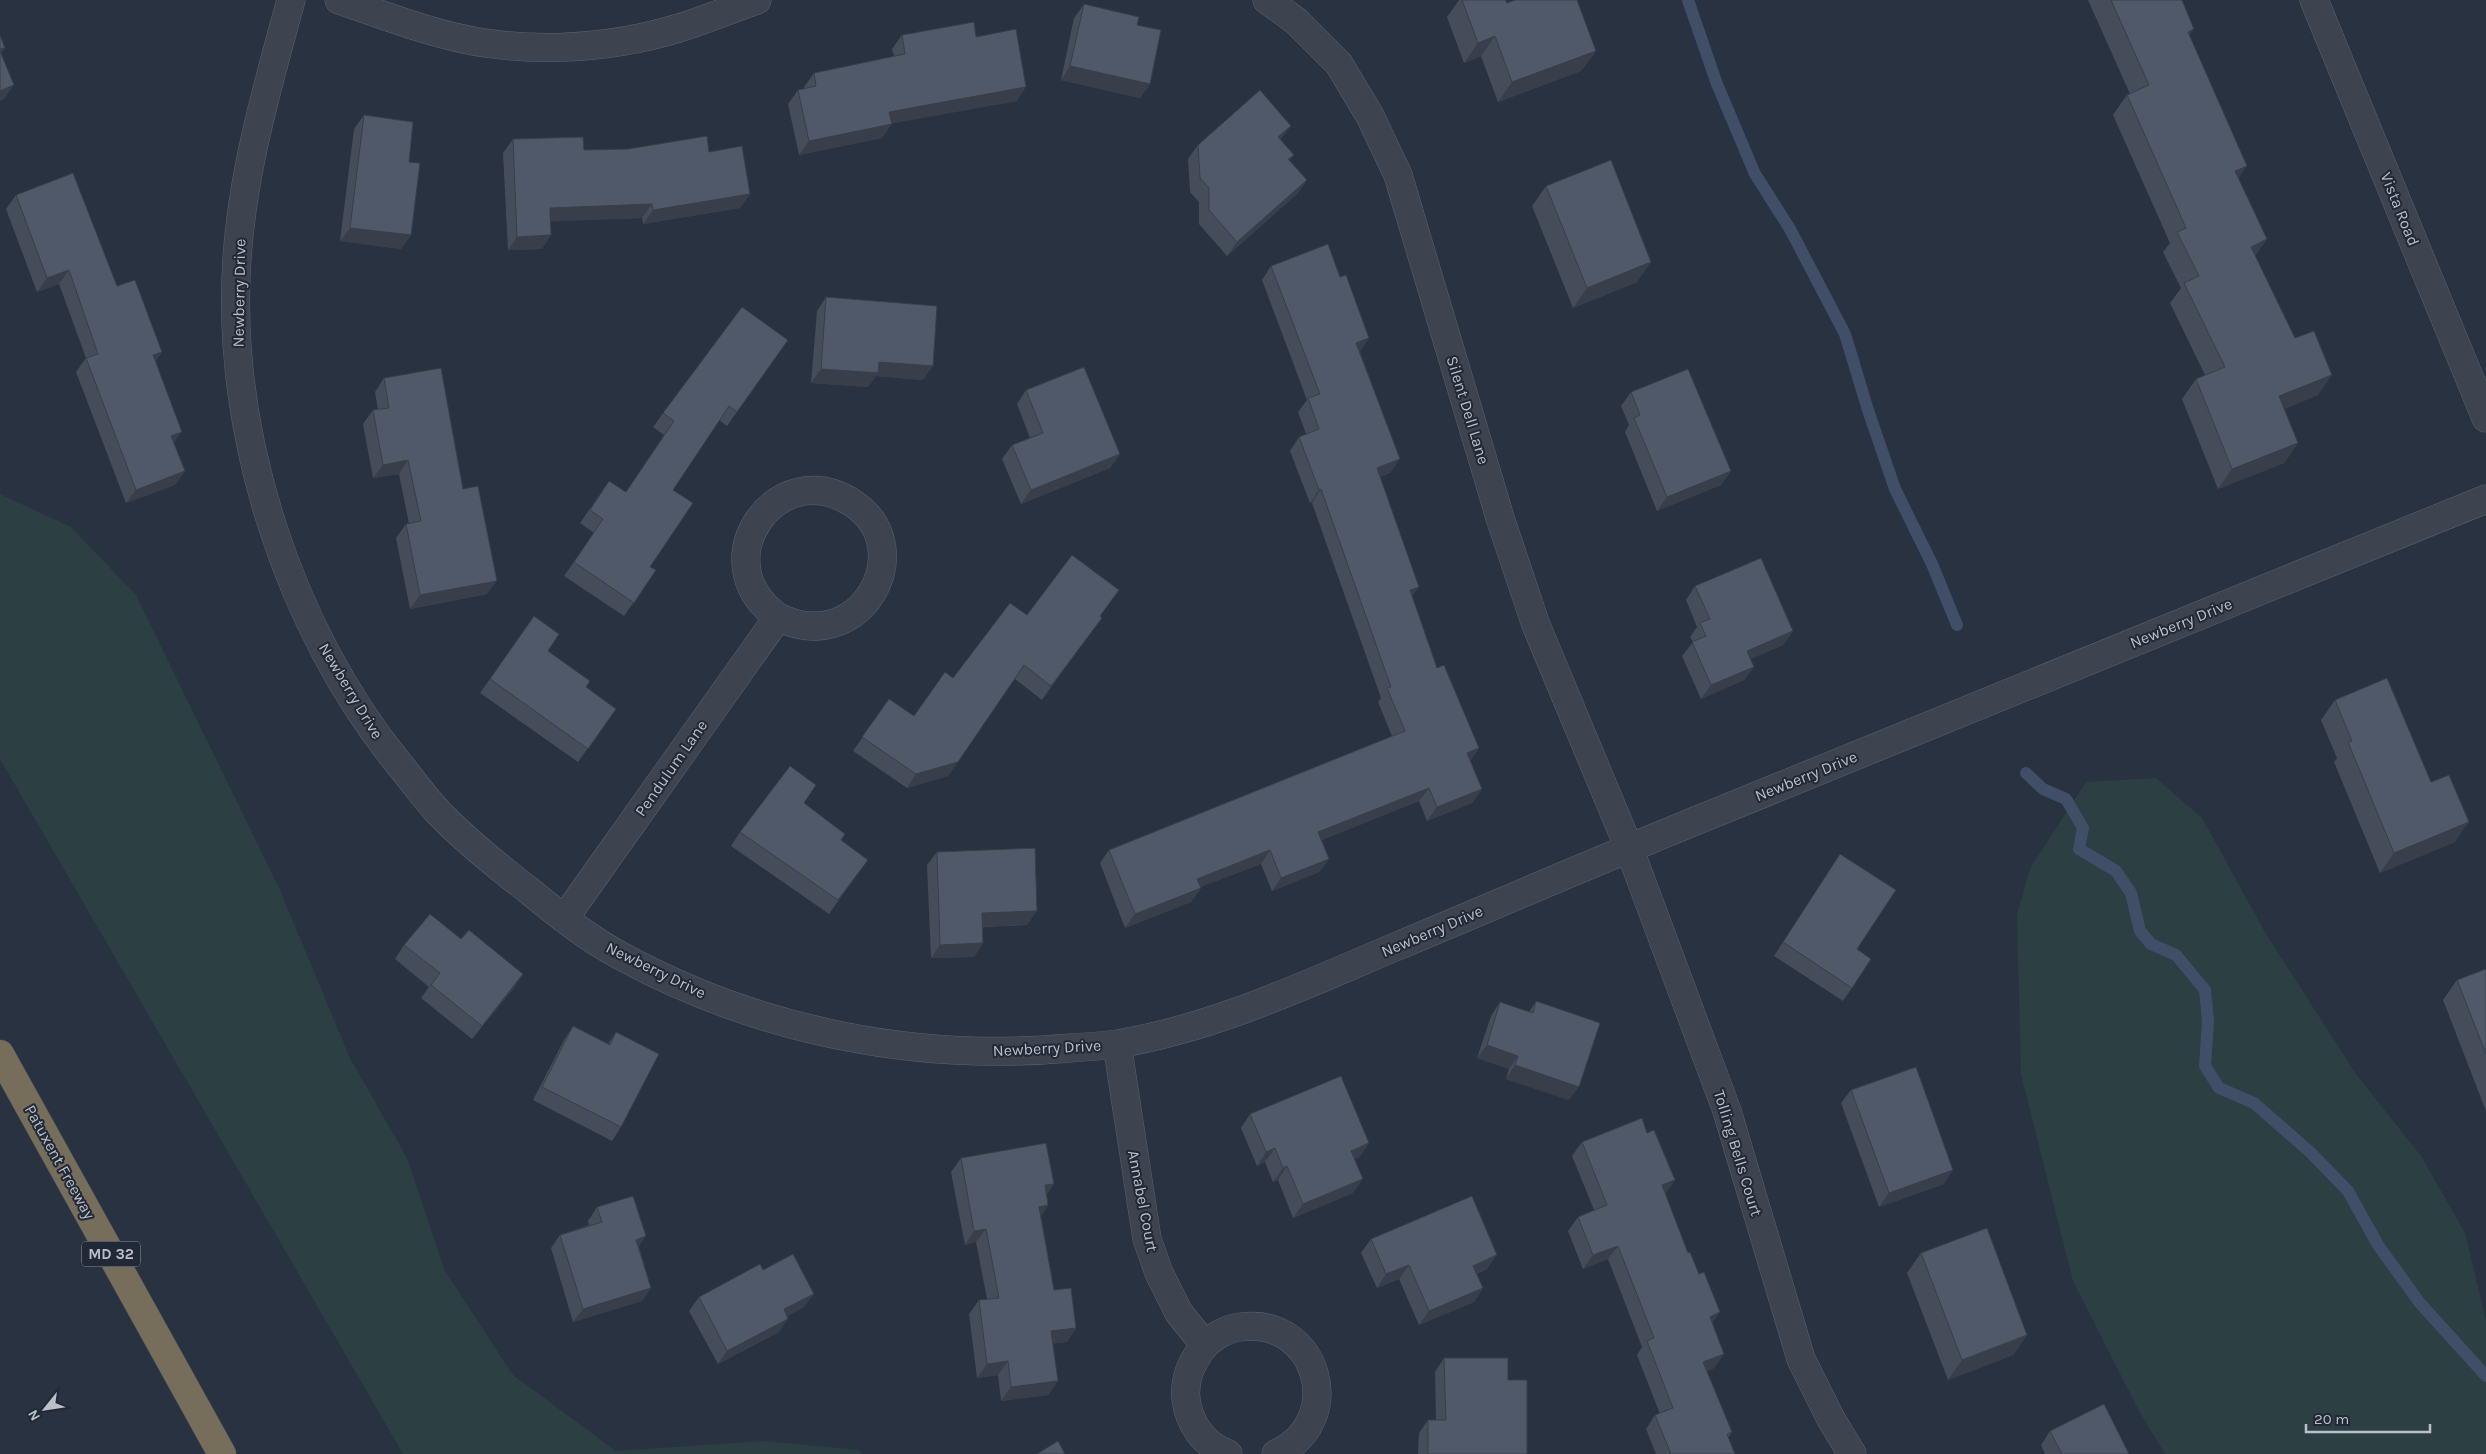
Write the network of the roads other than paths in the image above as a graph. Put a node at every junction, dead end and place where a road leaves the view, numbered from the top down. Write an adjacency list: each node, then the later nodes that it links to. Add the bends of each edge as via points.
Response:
1 (291, 0): 10 (street, Newberry Drive, via 256,126 236,264 238,348 247,429 270,520 298,596 336,671 385,747 439,813 496,865)
2 (339, 0): 3 (street, via 440,34 509,46 564,47 625,40 678,28)
3 (757, 0)
4 (1267, 0): 9 (street, Silent Dell Lane, via 1296,21 1339,64 1370,116 1398,175 1501,521 1530,606)
5 (2314, 0): 6 (street, Vista Road)
6 (2486, 418)
7 (2486, 499): 9 (street, Newberry Drive)
8 (778, 617): 8 (street, via 808,627 831,624 852,615 874,591 882,561 875,530 856,505 842,497 814,490 785,497 762,514 746,548 746,569 756,596); 10 (street, Pendulum Lane)
9 (1629, 848): 11 (street, Newberry Drive, via 1272,998 1207,1022); 17 (street, Tolling Bells Court, via 1727,1112 1801,1358)
10 (564, 919): 11 (street, Newberry Drive, via 616,954 680,985 761,1016 849,1039 938,1051 1027,1052)
11 (1117, 1044): 13 (street, Annabel Court, via 1147,1239 1179,1313)
12 (0, 1054): 14 (highway, Patuxent Freeway / MD 32)
13 (1205, 1345): 15 (street, via 1187,1375 1185,1393 1188,1410 1194,1426 1206,1440); 16 (street, via 1226,1331 1251,1326 1268,1328 1284,1334 1308,1358 1318,1391 1316,1408 1300,1438)
14 (222, 1454)
15 (1228, 1454)
16 (1276, 1454)
17 (1852, 1454)

